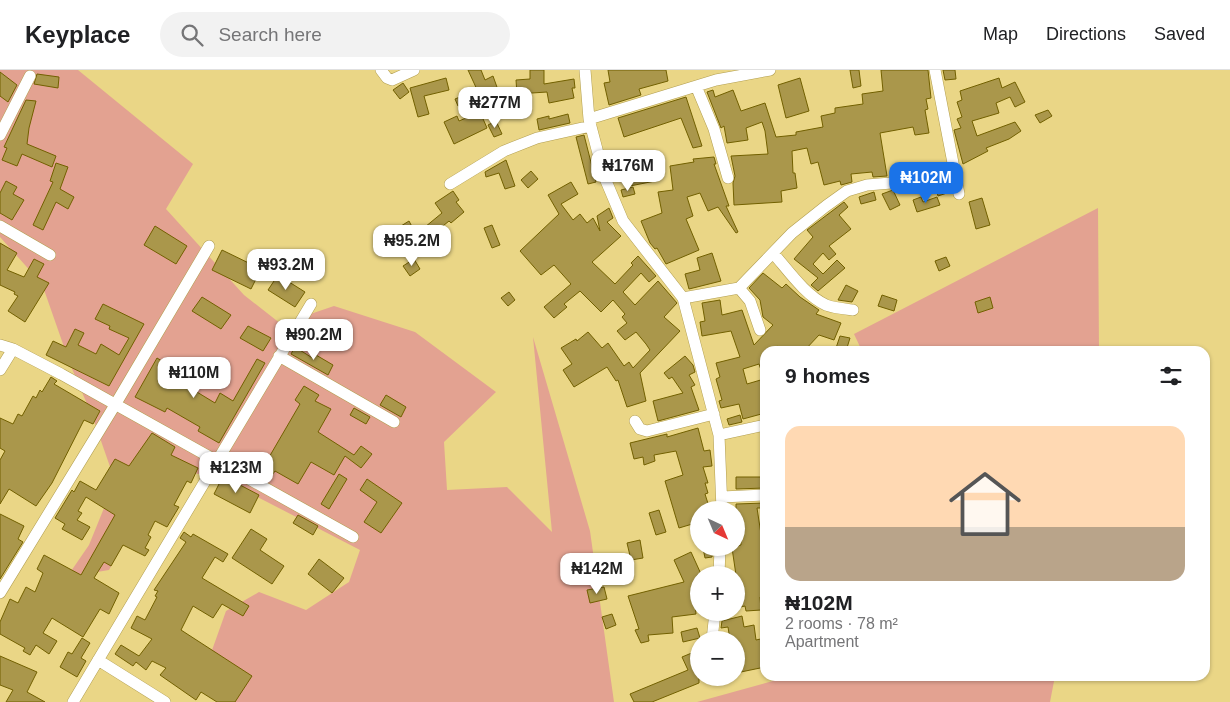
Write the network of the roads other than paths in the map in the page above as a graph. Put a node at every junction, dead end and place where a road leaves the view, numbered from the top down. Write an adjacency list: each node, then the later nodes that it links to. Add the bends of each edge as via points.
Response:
1 (381, 70): 2 (street, via 392,80)
2 (414, 70)
3 (586, 70): 8 (street)
4 (770, 70): 7 (street)
5 (934, 70): 13 (street)
6 (30, 76): 9 (street)
7 (696, 86): 8 (street); 10 (street, via 714,129)
8 (590, 122): 12 (street, via 504,151); 19 (street, via 604,176 623,221)
9 (0, 135)
10 (728, 178)
11 (891, 183): 16 (street, via 846,191 792,233)
12 (450, 184)
13 (959, 194)
14 (0, 226): 17 (street)
15 (209, 246): 27 (street)
16 (773, 253): 18 (street); 21 (street, via 819,300 827,305)
17 (50, 255)
18 (739, 288): 19 (street); 22 (street, via 750,301)
19 (683, 298): 28 (street)
20 (312, 304): 25 (street)
21 (853, 310)
22 (760, 330)
23 (0, 345): 24 (street)
24 (13, 349): 26 (street); 27 (street)
25 (279, 356): 30 (street); 33 (street)
26 (0, 370)
27 (115, 405): 33 (street); 37 (street)
28 (714, 414): 29 (street, via 647,431 640,429); 32 (street)
29 (636, 421)
30 (394, 422)
31 (760, 426): 32 (street)
32 (719, 435): 35 (street)
33 (217, 462): 36 (street); 38 (street)
34 (760, 495): 35 (street)
35 (722, 498)
36 (353, 537)
37 (0, 593)
38 (98, 660): 39 (street); 40 (street)
39 (73, 702)
40 (165, 702)

